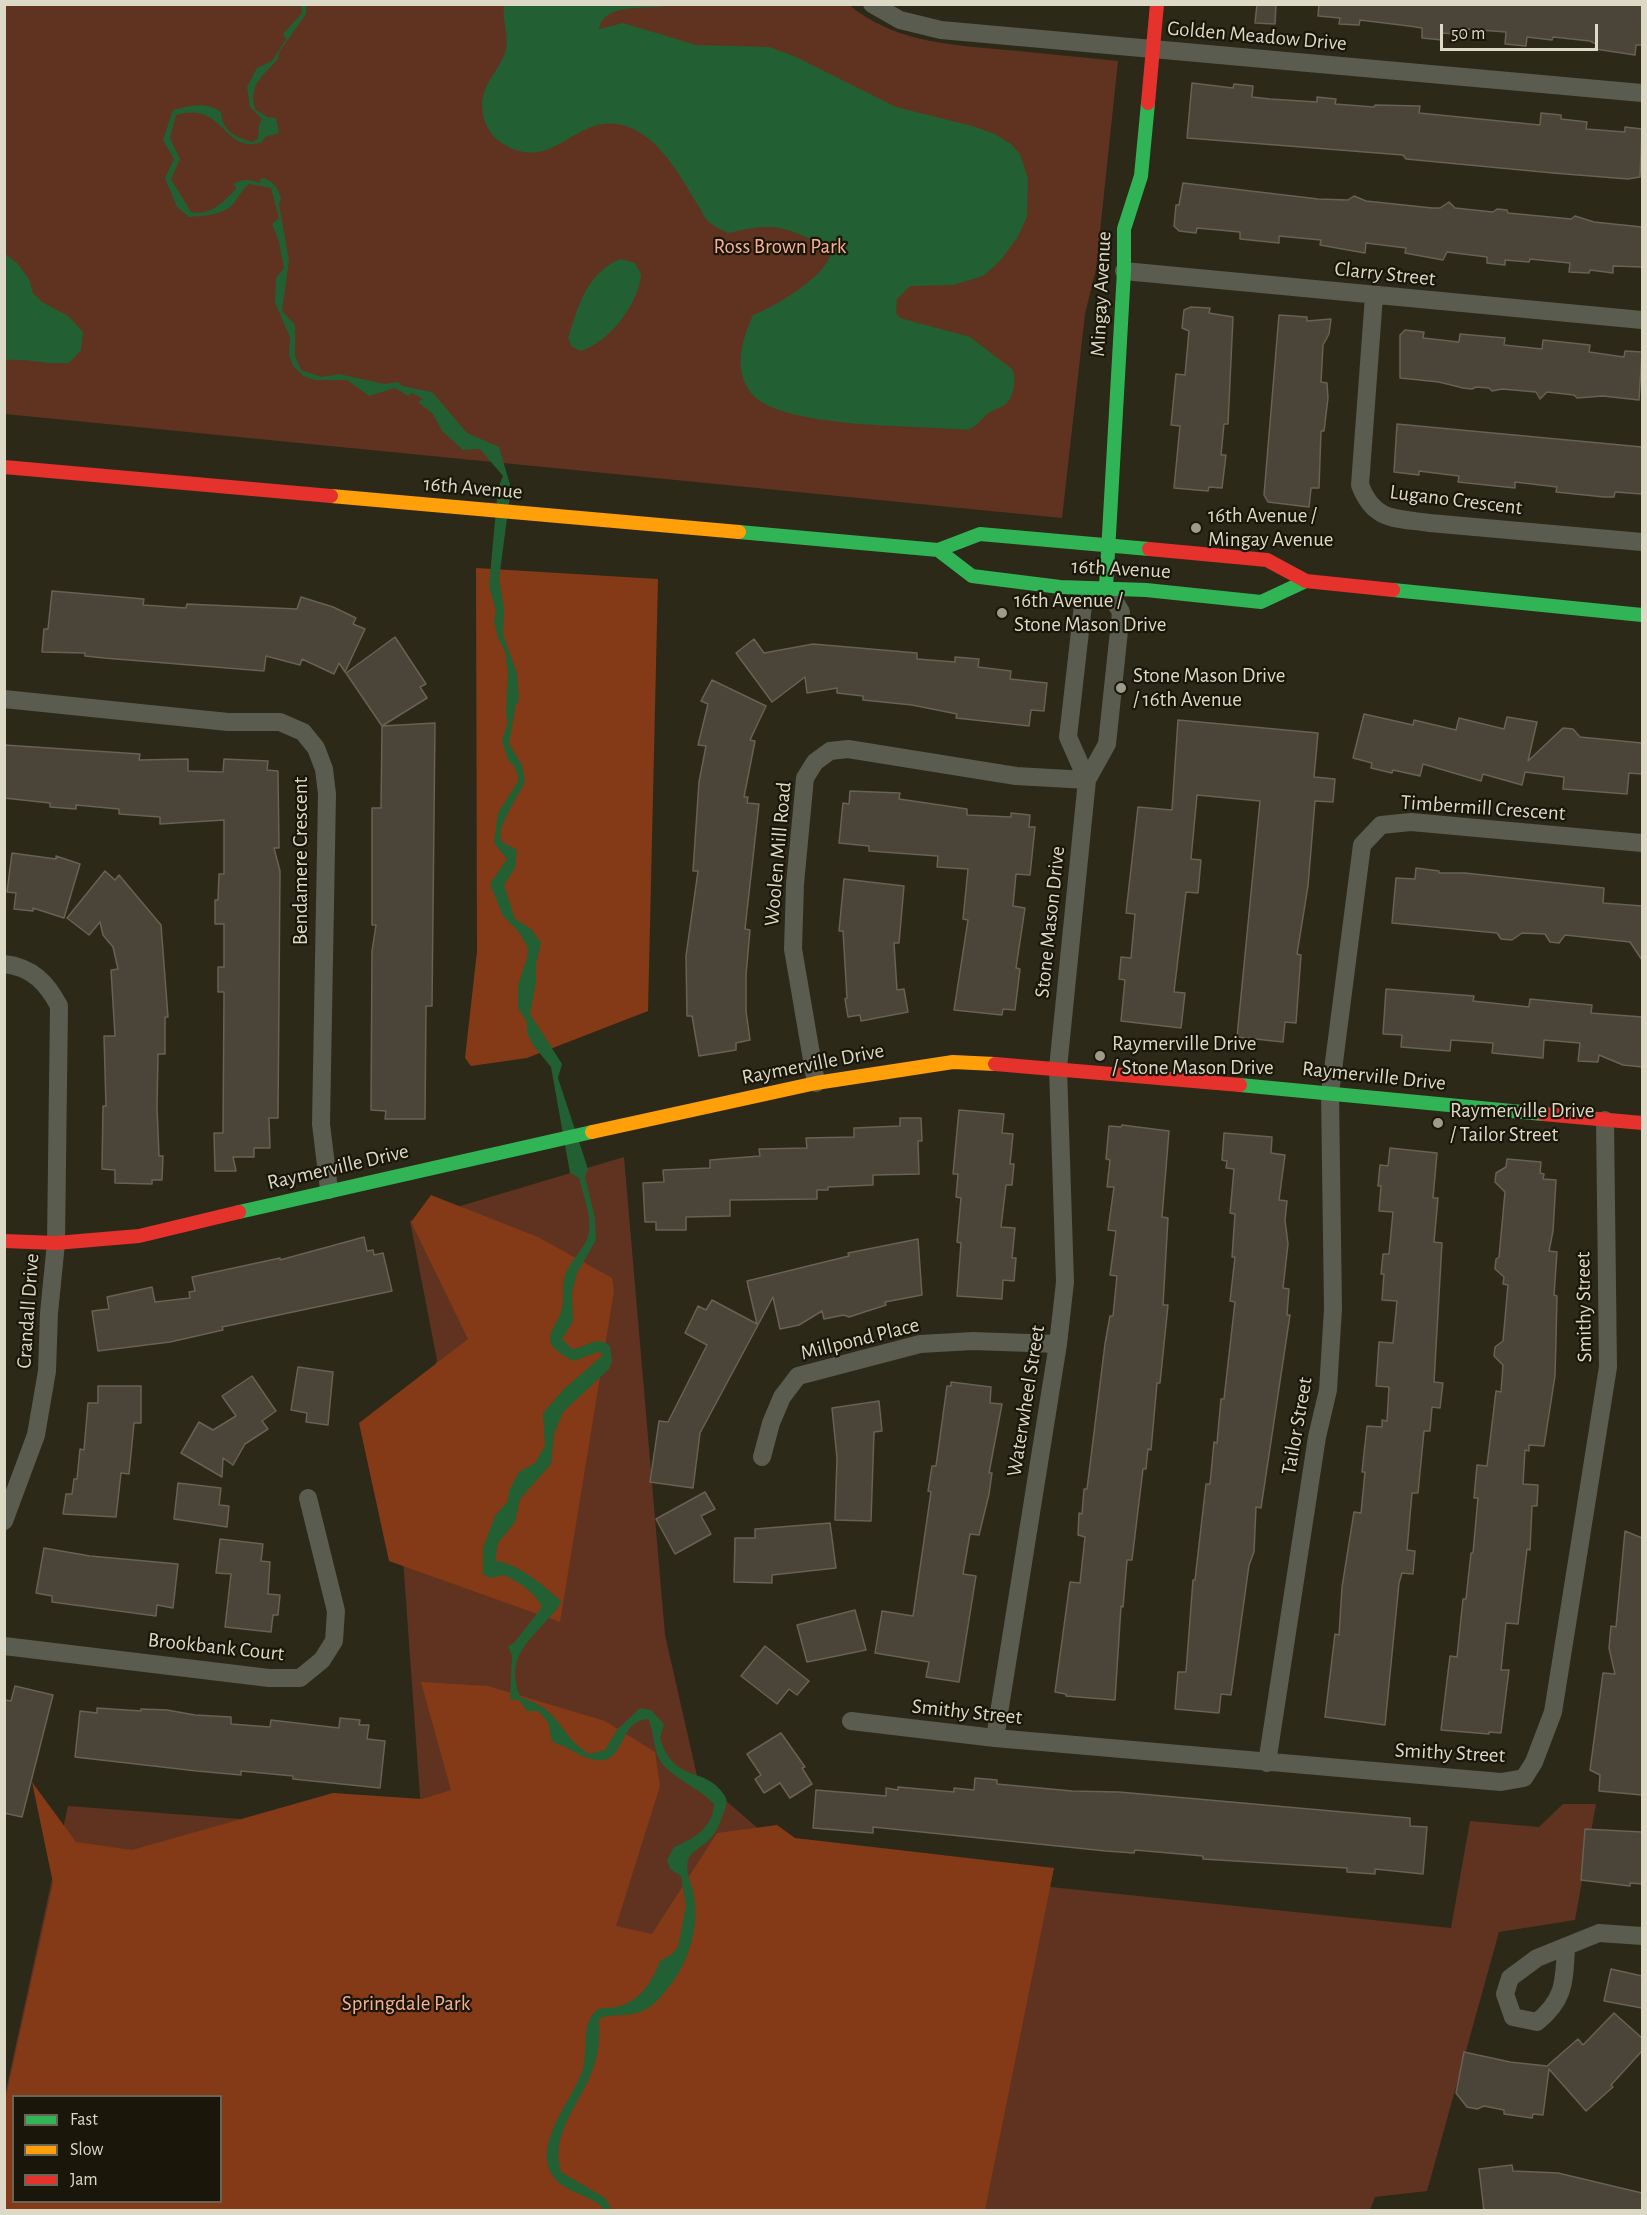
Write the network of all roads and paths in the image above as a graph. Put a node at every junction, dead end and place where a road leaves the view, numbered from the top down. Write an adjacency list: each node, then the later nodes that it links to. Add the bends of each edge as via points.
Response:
1 (872, 4): 3 (street, Golden Meadow Drive, via 900,20 941,30)
2 (1157, 4): 3 (street, Mingay Avenue)
3 (1152, 49): 4 (street, Golden Meadow Drive); 5 (street, Mingay Avenue, via 1141,176 1124,229)
4 (1642, 93)
5 (1124, 271): 6 (street, Clarry Street); 10 (street, Mingay Avenue)
6 (1374, 296): 7 (street, Clarry Street); 9 (street, Lugano Crescent, via 1360,486 1375,512 1407,520)
7 (1642, 320)
8 (4, 467): 11 (street, 16th Avenue)
9 (1642, 542)
10 (1108, 546): 11 (street, 16th Avenue, via 980,534); 12 (street, 16th Avenue, via 1267,560); 13 (street, Mingay Avenue)
11 (938, 550): 13 (street, 16th Avenue, via 972,576 1060,587)
12 (1306, 581): 13 (street, 16th Avenue, via 1262,602); 14 (street, 16th Avenue)
13 (1106, 588): 16 (street, Stone Mason Drive, via 1121,612 1107,744); 16 (street, Stone Mason Drive, via 1083,605 1068,737)
14 (1642, 615)
15 (4, 699): 24 (street, Bendamere Crescent, via 228,722 280,722 303,732 316,748 327,794 321,1124)
16 (1087, 780): 19 (street, Stone Mason Drive); 20 (street, Woolen Mill Road, via 1016,776 848,749 830,751 815,762 805,778 793,949)
17 (1642, 843): 21 (street, Timbermill Crescent, via 1410,822 1381,825 1362,845)
18 (4, 964): 26 (street, via 38,976 59,1006)
19 (1058, 1068): 20 (street, Raymerville Drive, via 953,1062); 21 (street, Raymerville Drive); 27 (street, Waterwheel Street, via 1065,1282)
20 (816, 1083): 24 (street, Raymerville Drive)
21 (1330, 1093): 22 (street, Raymerville Drive); 34 (street, Tailor Street, via 1333,1309 1328,1390 1317,1437)
22 (1605, 1120): 23 (street, Raymerville Drive); 34 (street, Smithy Street, via 1608,1367 1553,1712 1534,1762 1524,1778 1501,1782)
23 (1642, 1123)
24 (329, 1190): 26 (street, Raymerville Drive, via 139,1236)
25 (4, 1241): 26 (street, Raymerville Drive)
26 (56, 1243): 30 (street, Crandall Drive, via 47,1371 36,1435)
27 (1058, 1344): 28 (street, Millpond Place, via 920,1344 798,1376 782,1397); 33 (street, Waterwheel Street)
28 (762, 1457)
29 (308, 1498): 31 (street, Brookbank Court, via 336,1611 334,1641 322,1660 300,1678 269,1678)
30 (5, 1519)
31 (4, 1646)
32 (851, 1721): 33 (street, Smithy Street)
33 (995, 1738): 34 (street, Smithy Street)
34 (1267, 1763)
35 (1642, 1935): 36 (street, via 1599,1933)
36 (1566, 1948)

